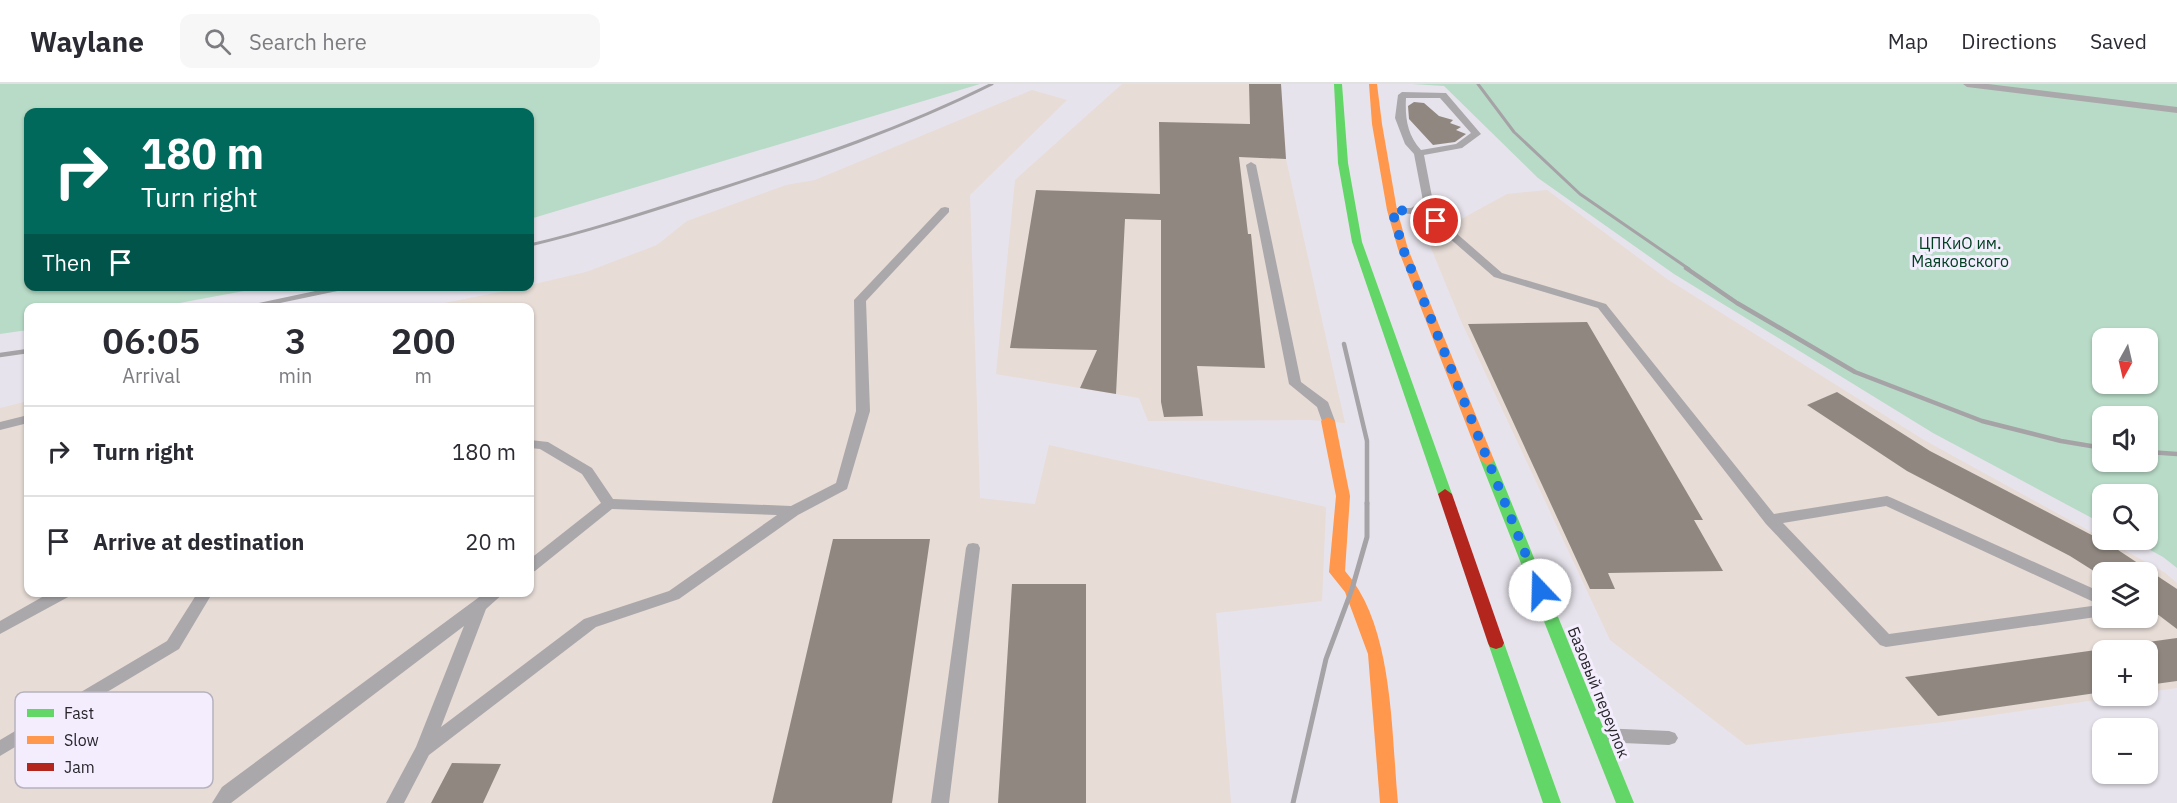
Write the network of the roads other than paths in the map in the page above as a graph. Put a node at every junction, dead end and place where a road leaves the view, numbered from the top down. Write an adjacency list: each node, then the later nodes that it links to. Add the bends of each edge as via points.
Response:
1 (1338, 84): 36 (main road, via 1347,186 1358,242)
2 (1373, 84): 8 (main road, Базовый переулок)
3 (1967, 84): 4 (lane)
4 (2177, 110)
5 (1419, 153): 5 (lane, via 1410,144 1400,118 1402,95 1443,94 1476,134 1459,146); 9 (lane, via 1428,202)
6 (1251, 165): 11 (lane, via 1295,384 1323,405)
7 (945, 210): 15 (lane, via 860,300 863,411 842,486)
8 (1392, 210): 9 (lane); 27 (main road, Базовый переулок, via 1403,249)
9 (1413, 211): 16 (lane, via 1436,221 1498,275 1602,306)
10 (24, 420): 12 (lane)
11 (1328, 421): 35 (main road, via 1343,496 1337,573 1352,589 1376,654)
12 (0, 426)
13 (534, 444): 14 (lane, via 543,445 587,471)
14 (609, 504): 15 (lane); 18 (lane)
15 (793, 511): 31 (lane, via 674,595 590,622)
16 (1771, 520): 19 (lane, via 1887,501); 24 (lane, via 1886,641)
17 (973, 548): 34 (lane)
18 (534, 564)
19 (2092, 595)
20 (56, 597): 25 (lane)
21 (203, 597): 26 (lane, via 173,645)
22 (492, 597): 23 (lane)
23 (479, 608): 31 (lane); 32 (lane)
24 (2092, 612)
25 (0, 628)
26 (95, 692)
27 (1598, 735): 28 (lane); 37 (main road, Базовый переулок)
28 (1669, 738)
29 (15, 740): 30 (lane)
30 (0, 749)
31 (423, 750): 33 (lane)
32 (221, 803)
33 (394, 803)
34 (940, 803)
35 (1389, 803)
36 (1552, 803)
37 (1625, 803)

